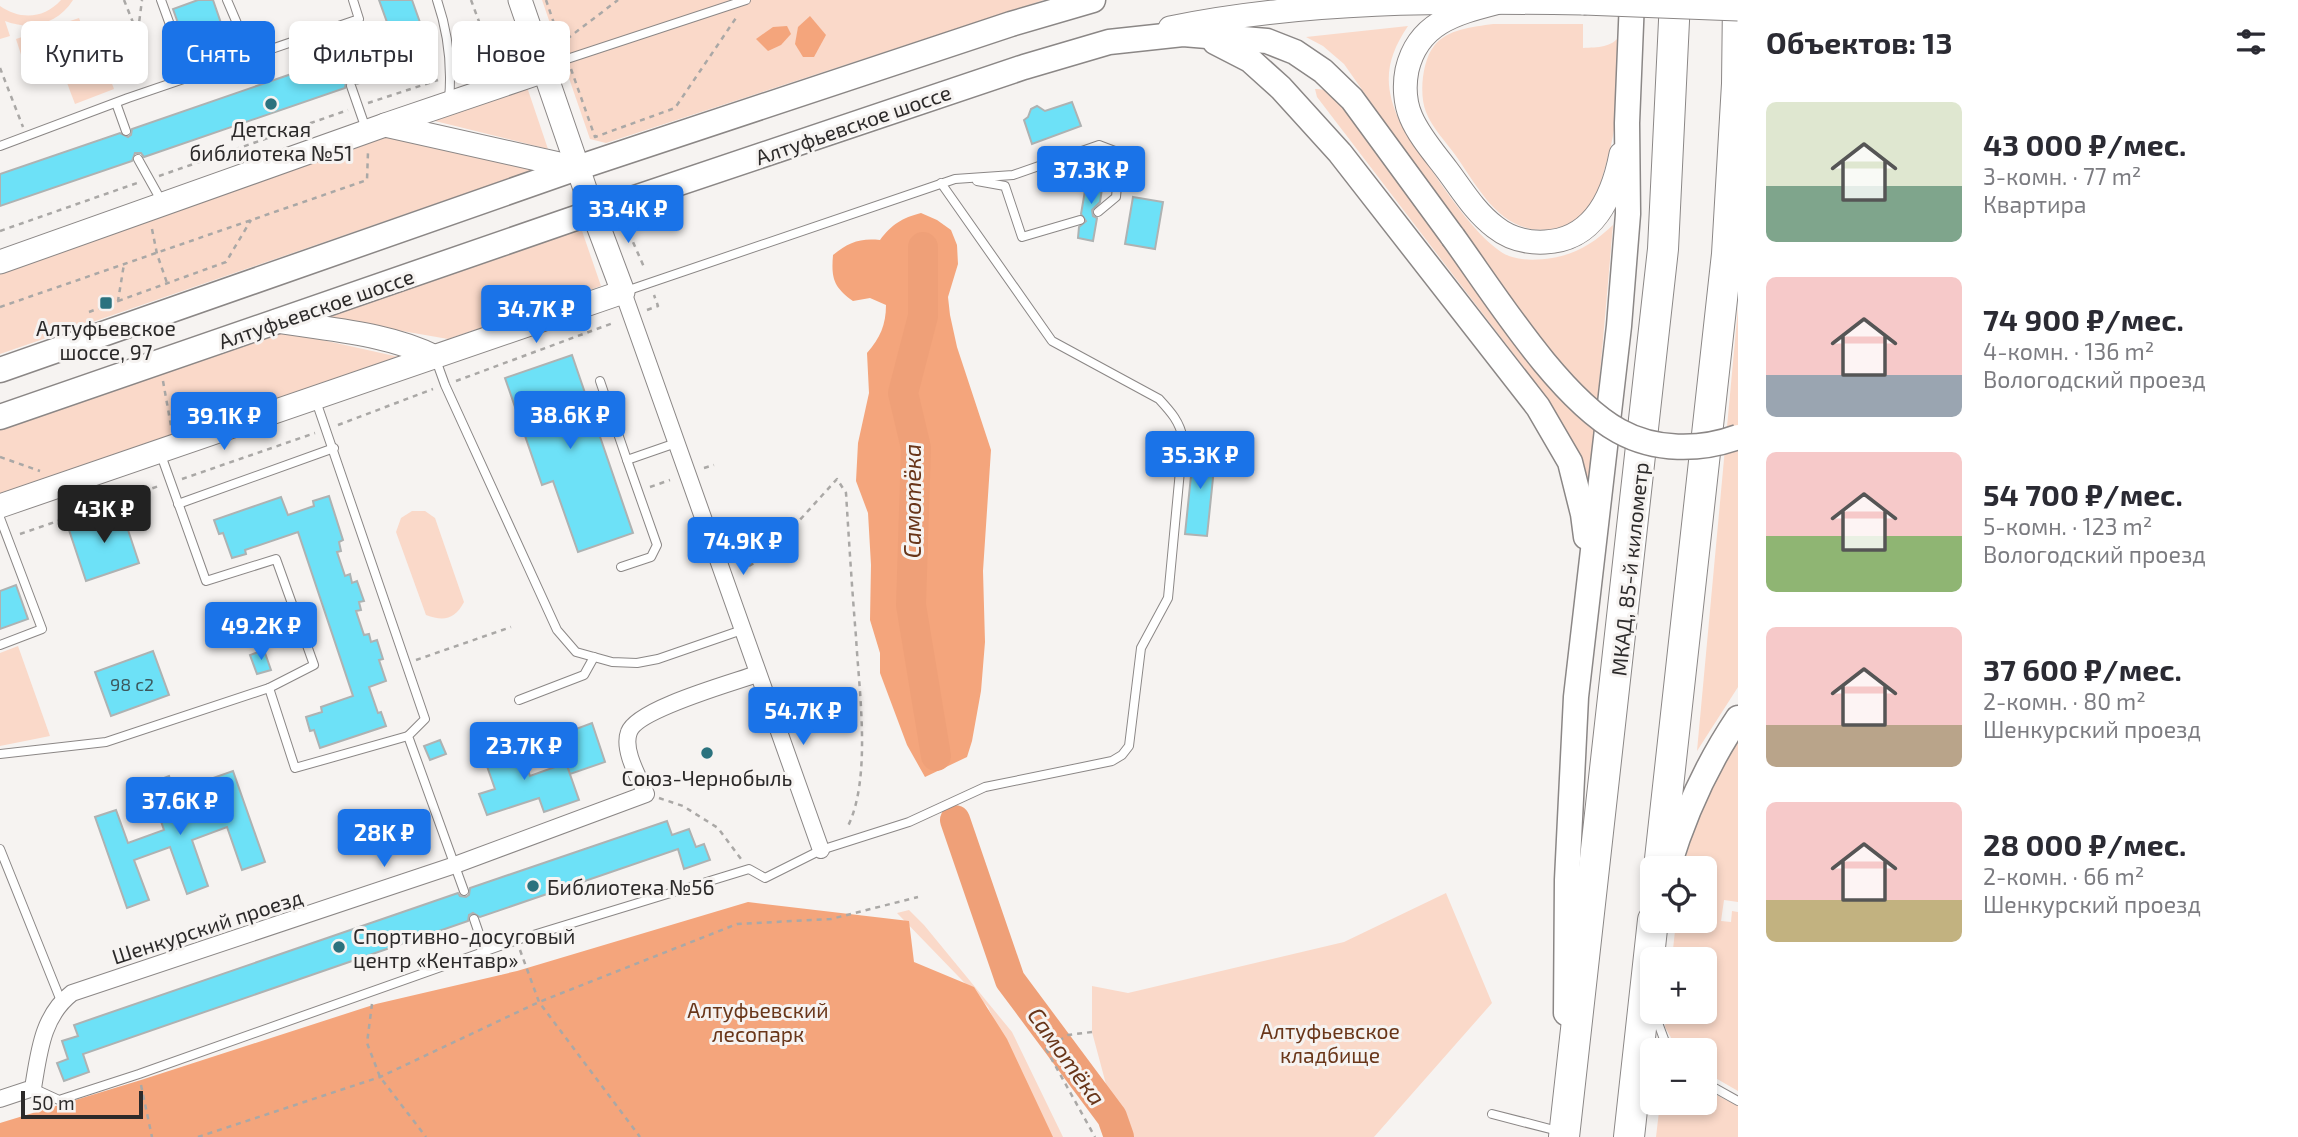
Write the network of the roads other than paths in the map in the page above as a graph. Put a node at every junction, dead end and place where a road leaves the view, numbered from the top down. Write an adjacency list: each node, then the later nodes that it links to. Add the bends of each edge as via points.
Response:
1 (162, 0): 13 (lane)
2 (227, 0): 14 (lane)
3 (353, 0): 15 (lane, via 359,19)
4 (437, 0): 25 (lane, via 452,76)
5 (520, 0): 16 (street)
6 (746, 0): 19 (lane)
7 (1093, 0): 31 (main road, Алтуфьевское шоссе)
8 (1632, 0): 26 (main road)
9 (1675, 0): 82 (highway, МКАД, 85-й километр, via 1663,249)
10 (1738, 1): 69 (highway, via 1727,254)
11 (1499, 2): 12 (street, Алтуфьевское шоссе, bridge); 18 (street, Алтуфьевское шоссе, via 1318,6); 26 (street, via 1440,22 1422,38 1405,79 1411,118 1476,210 1514,239 1556,241 1577,233 1591,223 1615,183)
12 (1738, 9)
13 (169, 21)
14 (236, 21)
15 (354, 21)
16 (527, 21)
17 (1205, 37): 18 (main road, via 1182,34); 46 (main road, bridge, via 1267,41 1295,52 1352,99 1556,375 1585,406 1619,431 1651,443 1685,448); 57 (main road, via 1250,60 1340,153 1538,407 1570,462 1577,489 1586,547)
18 (1109, 42): 35 (main road, Алтуфьевское шоссе, via 1024,66)
19 (570, 58)
20 (169, 84): 24 (lane)
21 (505, 84): 25 (street)
22 (549, 84): 31 (street)
23 (351, 86): 27 (lane)
24 (116, 103): 28 (lane); 29 (lane)
25 (449, 103): 27 (street)
26 (1627, 123): 57 (main road, via 1628,214 1619,326)
27 (376, 128): 31 (street); 34 (street)
28 (126, 131)
29 (0, 146)
30 (138, 159): 34 (lane)
31 (578, 168): 35 (street); 42 (main road, Алтуфьевское шоссе)
32 (963, 178): 33 (lane); 36 (lane, via 1013,175 1100,145 1120,153 1116,197); 37 (lane, via 1005,186 1021,237)
33 (941, 183): 39 (lane); 68 (lane, via 1052,341 1159,399 1181,427 1168,598 1141,648 1129,746 1122,755 1112,761 985,787 909,822)
34 (155, 207): 38 (street)
35 (593, 212): 39 (street); 40 (main road, Алтуфьевское шоссе)
36 (1098, 212)
37 (1080, 219)
38 (0, 262)
39 (623, 292): 41 (street); 47 (street)
40 (277, 321): 41 (street, via 396,341); 45 (main road, Алтуфьевское шоссе)
41 (435, 358): 44 (street); 60 (lane, via 557,630 576,652)
42 (0, 370)
43 (600, 381): 50 (lane)
44 (315, 398): 48 (street); 49 (lane)
45 (0, 417)
46 (1738, 438)
47 (676, 443): 50 (lane); 58 (street)
48 (167, 448): 51 (lane); 52 (street)
49 (334, 448): 51 (lane); 65 (lane, via 425,719)
50 (627, 460): 56 (lane, via 656,545 650,557)
51 (178, 504): 62 (lane, via 206,581 276,559 314,665)
52 (0, 506)
53 (0, 518): 54 (lane)
54 (11, 548): 55 (lane); 59 (lane, via 43,629)
55 (0, 552)
56 (621, 567)
57 (1586, 604): 82 (main road, via 1576,697 1567,880)
58 (742, 630): 60 (lane, via 648,661 612,662); 61 (street)
59 (0, 645)
60 (594, 657): 63 (lane, via 584,675)
61 (757, 674): 68 (street, via 764,707); 71 (street, Шенкурский проезд, via 667,704 634,723 628,747 646,794)
62 (269, 688): 65 (lane, via 295,768); 66 (lane, via 106,742)
63 (519, 700)
64 (1738, 718): 70 (main road, via 1690,806)
65 (408, 736): 71 (lane)
66 (0, 754)
67 (0, 849): 75 (lane)
68 (821, 850): 74 (lane, via 765,878 749,869)
69 (1660, 856)
70 (1672, 856)
71 (455, 865): 72 (lane); 75 (street, Шенкурский проезд, via 72,993)
72 (464, 891)
73 (474, 919): 74 (lane)
74 (485, 951): 77 (lane, via 59,1100)
75 (61, 1001): 77 (street, via 42,1038)
76 (1647, 1024): 83 (highway)
77 (33, 1088): 79 (street)
78 (1717, 1090): 80 (lane)
79 (0, 1099)
80 (1738, 1101)
81 (1493, 1114): 82 (lane)
82 (1565, 1131)
83 (1629, 1137)

